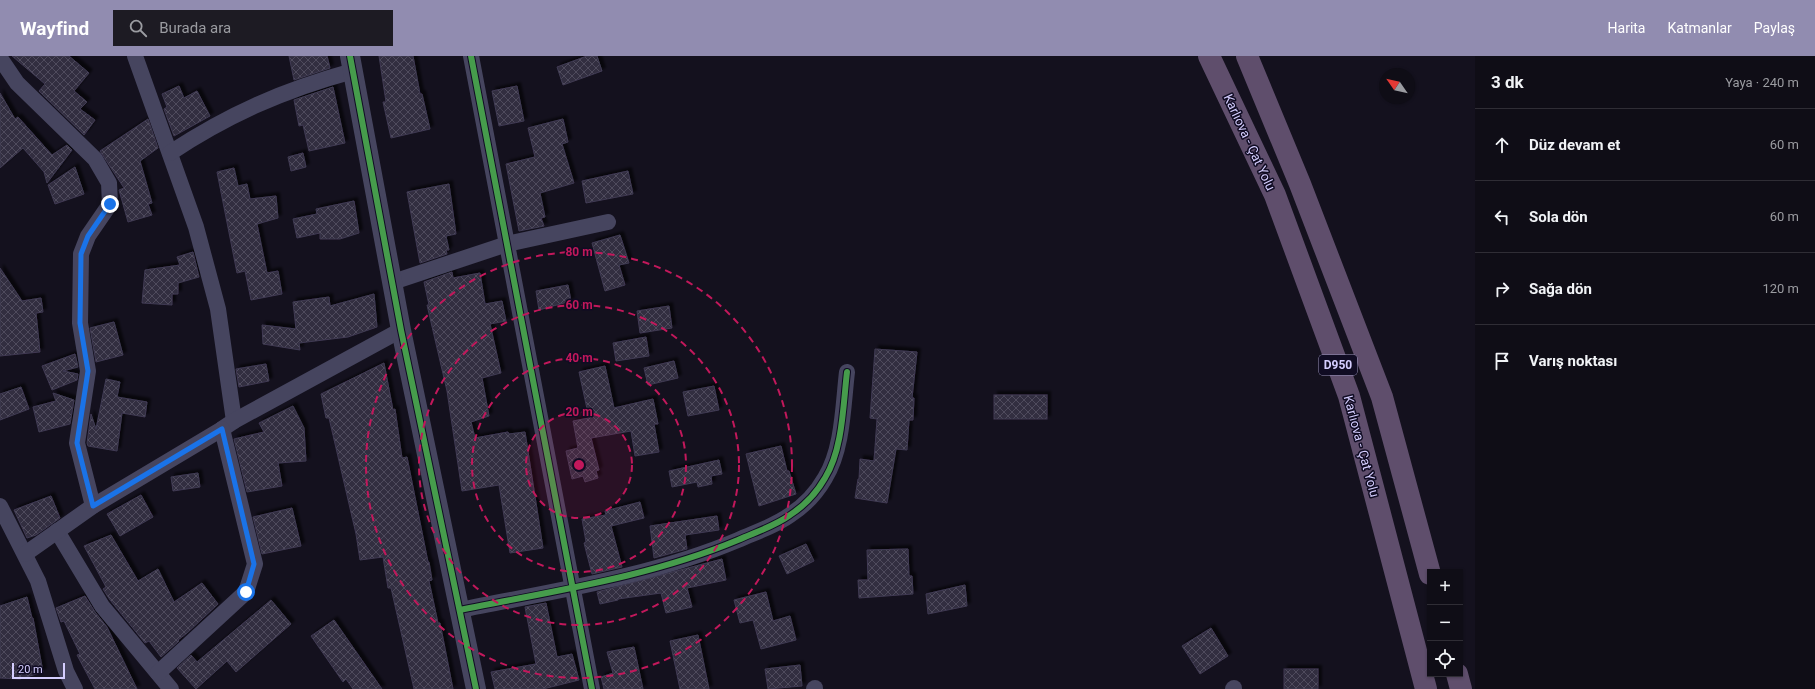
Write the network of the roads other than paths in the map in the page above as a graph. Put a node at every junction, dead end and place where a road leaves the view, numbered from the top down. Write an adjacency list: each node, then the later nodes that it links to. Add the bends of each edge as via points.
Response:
1 (135, 56): 7 (street)
2 (471, 56): 9 (street)
3 (1209, 56): 29 (highway, Karlıova - Çat Yolu / D950, via 1275,195 1349,396)
4 (1247, 56): 18 (highway, D950, via 1300,184 1382,397)
5 (0, 58): 15 (street, via 17,83 95,159 109,183 110,204 88,236 81,254 80,323 88,371 77,443)
6 (351, 64): 7 (street, via 315,82 250,107 218,123); 10 (street)
7 (170, 153): 13 (street, via 196,227 218,310)
8 (608, 222): 9 (street)
9 (507, 244): 10 (street); 19 (street)
10 (393, 282): 11 (street)
11 (401, 330): 13 (street); 20 (street)
12 (847, 372): 19 (street, via 838,444 833,461 816,492 790,516 693,556 659,567)
13 (228, 425): 15 (street); 22 (street, via 254,564 246,592)
14 (0, 506): 17 (street)
15 (93, 506): 16 (street)
16 (57, 531): 17 (street); 22 (street, via 102,606)
17 (25, 554): 21 (street, via 38,581)
18 (1429, 569)
19 (572, 587): 20 (street); 28 (street)
20 (460, 610): 27 (street)
21 (66, 671): 24 (street); 25 (street)
22 (158, 673): 26 (street)
23 (1458, 677): 30 (highway)
24 (64, 689)
25 (75, 689)
26 (171, 689)
27 (476, 689)
28 (592, 689)
29 (1426, 689)
30 (1461, 689)

